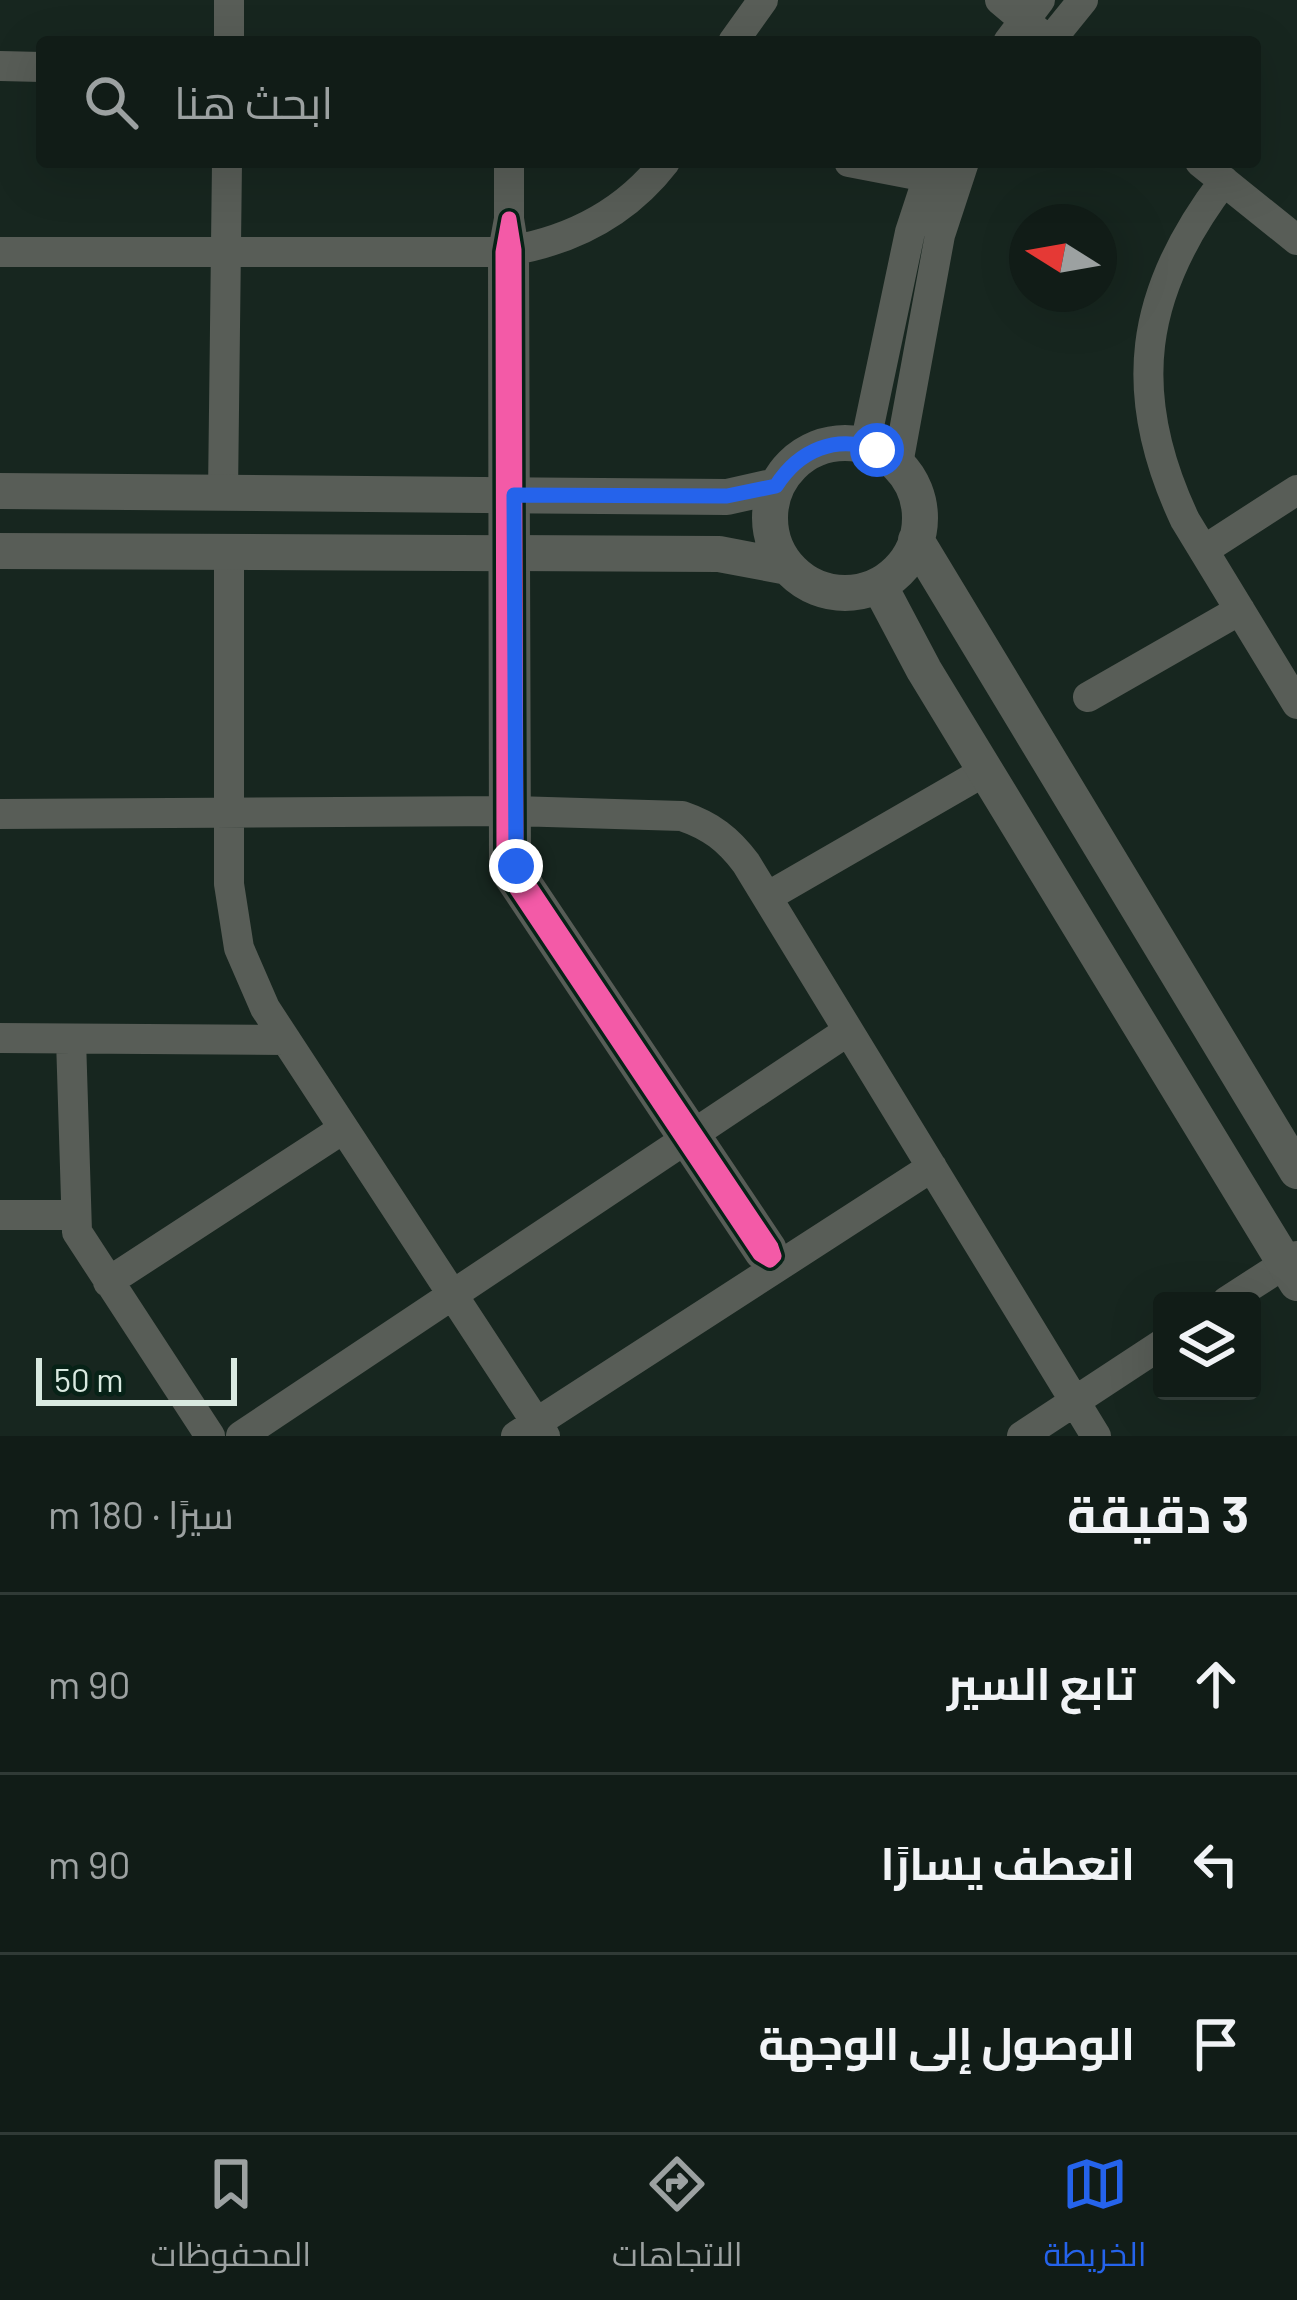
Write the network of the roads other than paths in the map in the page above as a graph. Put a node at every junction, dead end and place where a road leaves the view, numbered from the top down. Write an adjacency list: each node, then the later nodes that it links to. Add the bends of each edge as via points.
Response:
1 (229, 0): 5 (street)
2 (763, 0): 6 (street)
3 (1084, 0): 8 (street)
4 (1018, 15): 7 (street)
5 (229, 36)
6 (737, 36)
7 (1043, 36)
8 (1055, 36)
9 (0, 52): 10 (street)
10 (36, 53)
11 (0, 66): 12 (street)
12 (36, 67)
13 (227, 168): 22 (street)
14 (509, 168): 20 (street)
15 (659, 168): 20 (street, via 589,228)
16 (926, 168): 23 (street)
17 (962, 168): 24 (street, via 940,235)
18 (1212, 171): 19 (street); 32 (street, via 1172,260 1147,352 1159,456)
19 (1297, 240)
20 (509, 251): 22 (street); 29 (street)
21 (0, 252): 22 (street)
22 (226, 253): 28 (street)
23 (866, 445): 24 (street); 25 (street, via 813,449)
24 (898, 464): 30 (street, via 917,499)
25 (776, 486): 29 (street, via 727,496); 35 (street, via 771,528)
26 (1297, 490): 32 (street)
27 (0, 491): 28 (street)
28 (224, 493): 29 (street)
29 (509, 495): 34 (street)
30 (916, 540): 36 (street); 52 (street)
31 (0, 550): 33 (street)
32 (1204, 550): 37 (street)
33 (229, 552): 34 (street); 43 (street)
34 (509, 553): 35 (street, via 719,554); 41 (street)
35 (788, 567): 36 (street, via 820,589)
36 (879, 585): 40 (street)
37 (1240, 610): 38 (street); 39 (street)
38 (1088, 697)
39 (1297, 704)
40 (983, 764): 44 (street); 57 (street)
41 (508, 811): 43 (street); 44 (street, via 682,815 729,841); 51 (street, via 502,859 509,879)
42 (0, 814): 43 (street)
43 (229, 814): 47 (street, via 236,932 250,978)
44 (763, 891): 46 (street)
45 (0, 1026): 47 (street)
46 (848, 1030): 51 (street); 53 (street)
47 (282, 1034): 49 (street); 50 (street)
48 (0, 1038): 49 (street)
49 (65, 1038): 55 (street); 58 (street, via 75,1221)
50 (347, 1134): 58 (street); 60 (street)
51 (689, 1137): 60 (street)
52 (1297, 1171)
53 (934, 1172): 62 (street); 63 (street)
54 (0, 1200): 55 (street)
55 (64, 1208): 56 (street); 64 (street, via 74,1248)
56 (0, 1215)
57 (1293, 1267): 59 (street)
58 (111, 1287): 65 (street)
59 (1244, 1292)
60 (450, 1296): 63 (street); 66 (street)
61 (1153, 1350): 62 (street)
62 (1075, 1401): 67 (street); 68 (street)
63 (536, 1433)
64 (195, 1436)
65 (210, 1436)
66 (241, 1436)
67 (1022, 1436)
68 (1096, 1436)

